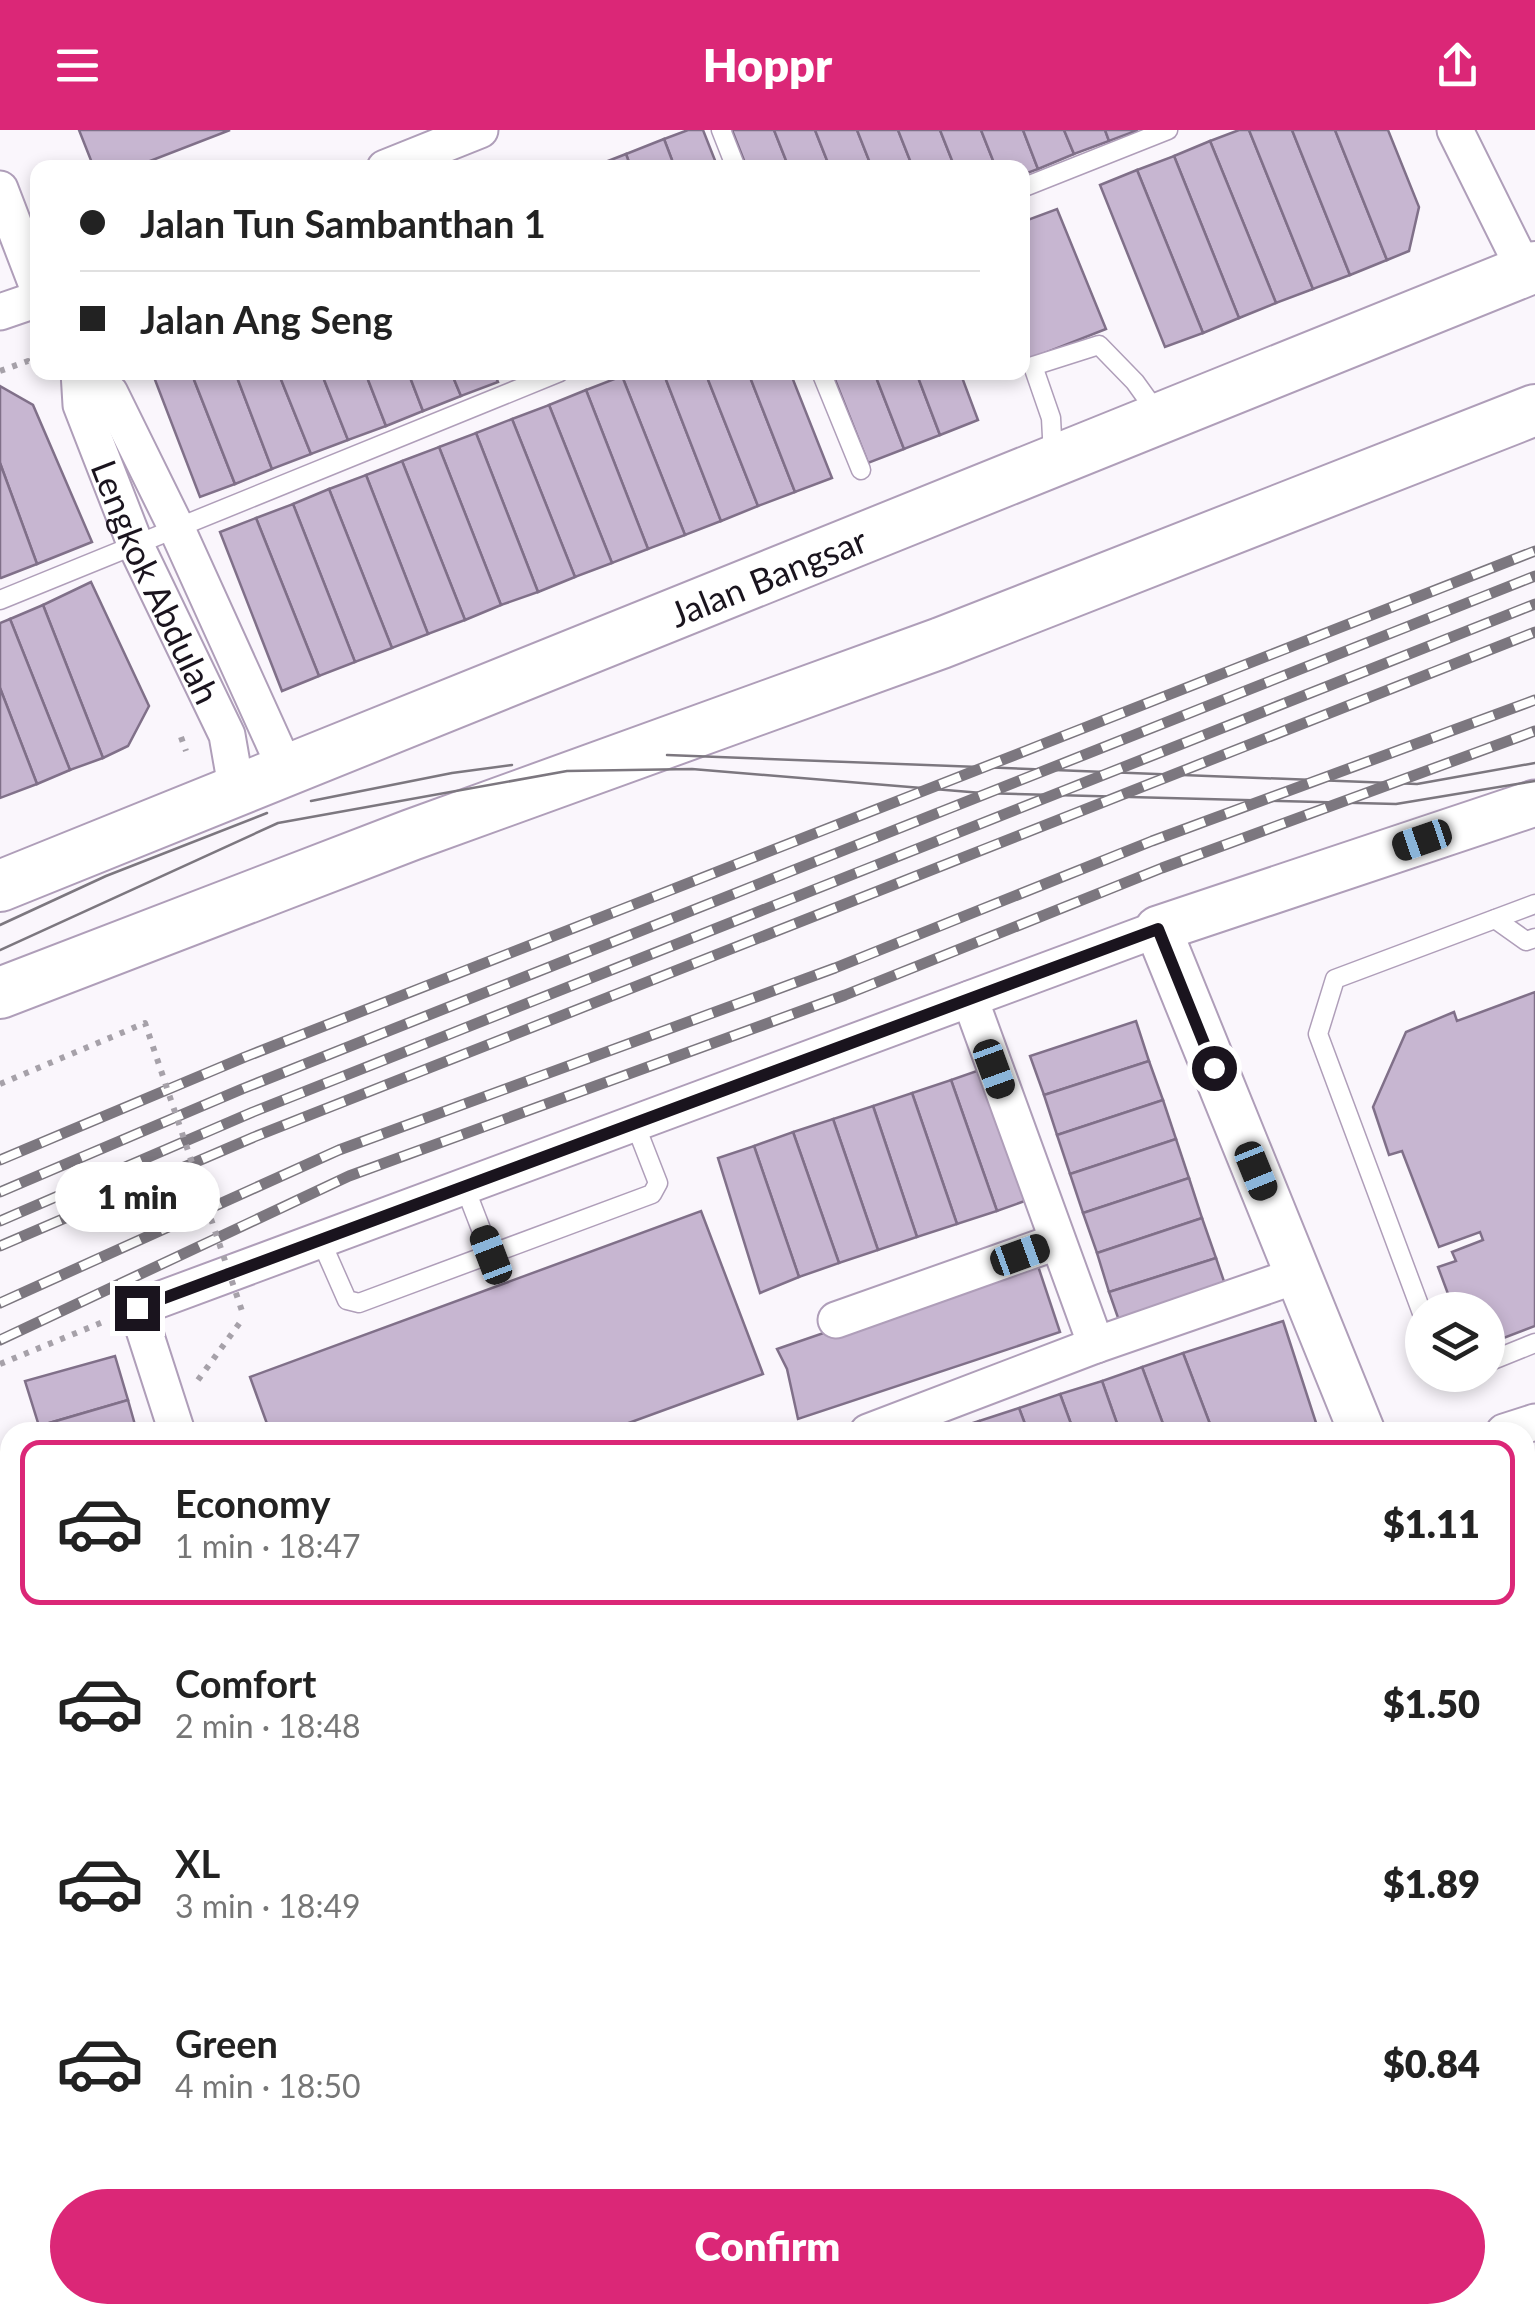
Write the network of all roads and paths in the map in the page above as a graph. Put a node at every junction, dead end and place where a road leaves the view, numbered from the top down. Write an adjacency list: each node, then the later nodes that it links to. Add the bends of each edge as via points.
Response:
1 (480, 130): 5 (street)
2 (720, 130): 6 (lane)
3 (1168, 130): 7 (lane)
4 (1455, 130): 10 (street)
5 (405, 160)
6 (733, 160)
7 (1030, 185)
8 (0, 190): 9 (street)
9 (30, 267)
10 (1530, 269): 20 (main road, Jalan Bangsar)
11 (30, 301): 12 (street)
12 (0, 312)
13 (30, 362): 14 (path)
14 (0, 371)
15 (82, 380): 24 (street, Lengkok Abdulah, via 81,405)
16 (93, 380): 23 (street, Lengkok Abdulah, via 110,393)
17 (540, 380): 23 (lane)
18 (824, 380): 22 (lane)
19 (1535, 410): 34 (main road, via 941,643)
20 (1162, 418): 21 (main road, Jalan Bangsar); 21 (lane, via 1098,345 1032,366 1051,418)
21 (1053, 462): 26 (main road, Jalan Bangsar)
22 (861, 470)
23 (176, 528): 24 (lane); 26 (street, Lengkok Abdulah)
24 (136, 546): 25 (lane); 27 (street, Lengkok Abdulah, via 227,735)
25 (0, 600)
26 (287, 772): 27 (main road, Jalan Bangsar)
27 (236, 792): 29 (main road, Jalan Bangsar)
28 (1535, 803): 32 (street)
29 (0, 886)
30 (1535, 904): 31 (lane)
31 (1495, 919): 33 (lane, via 1526,942); 43 (lane, via 1335,979 1318,1034)
32 (1158, 929): 35 (street); 42 (street)
33 (1535, 938)
34 (0, 993)
35 (970, 1000): 37 (street); 40 (street)
36 (0, 1084): 50 (path, bridge, via 145,1023 244,1317)
37 (635, 1124): 38 (street); 41 (lane, via 658,1183 652,1194)
38 (464, 1185): 39 (street); 41 (lane)
39 (321, 1241): 41 (lane, via 347,1300 359,1303); 44 (street)
40 (1056, 1242): 45 (street); 47 (street)
41 (491, 1255)
42 (1298, 1275): 47 (street); 53 (street)
43 (1414, 1292)
44 (137, 1308): 49 (path); 51 (street)
45 (836, 1320)
46 (1535, 1344): 48 (lane)
47 (1096, 1346): 52 (street)
48 (1505, 1355)
49 (0, 1364)
50 (192, 1388)
51 (174, 1422)
52 (895, 1422)
53 (1358, 1422)

